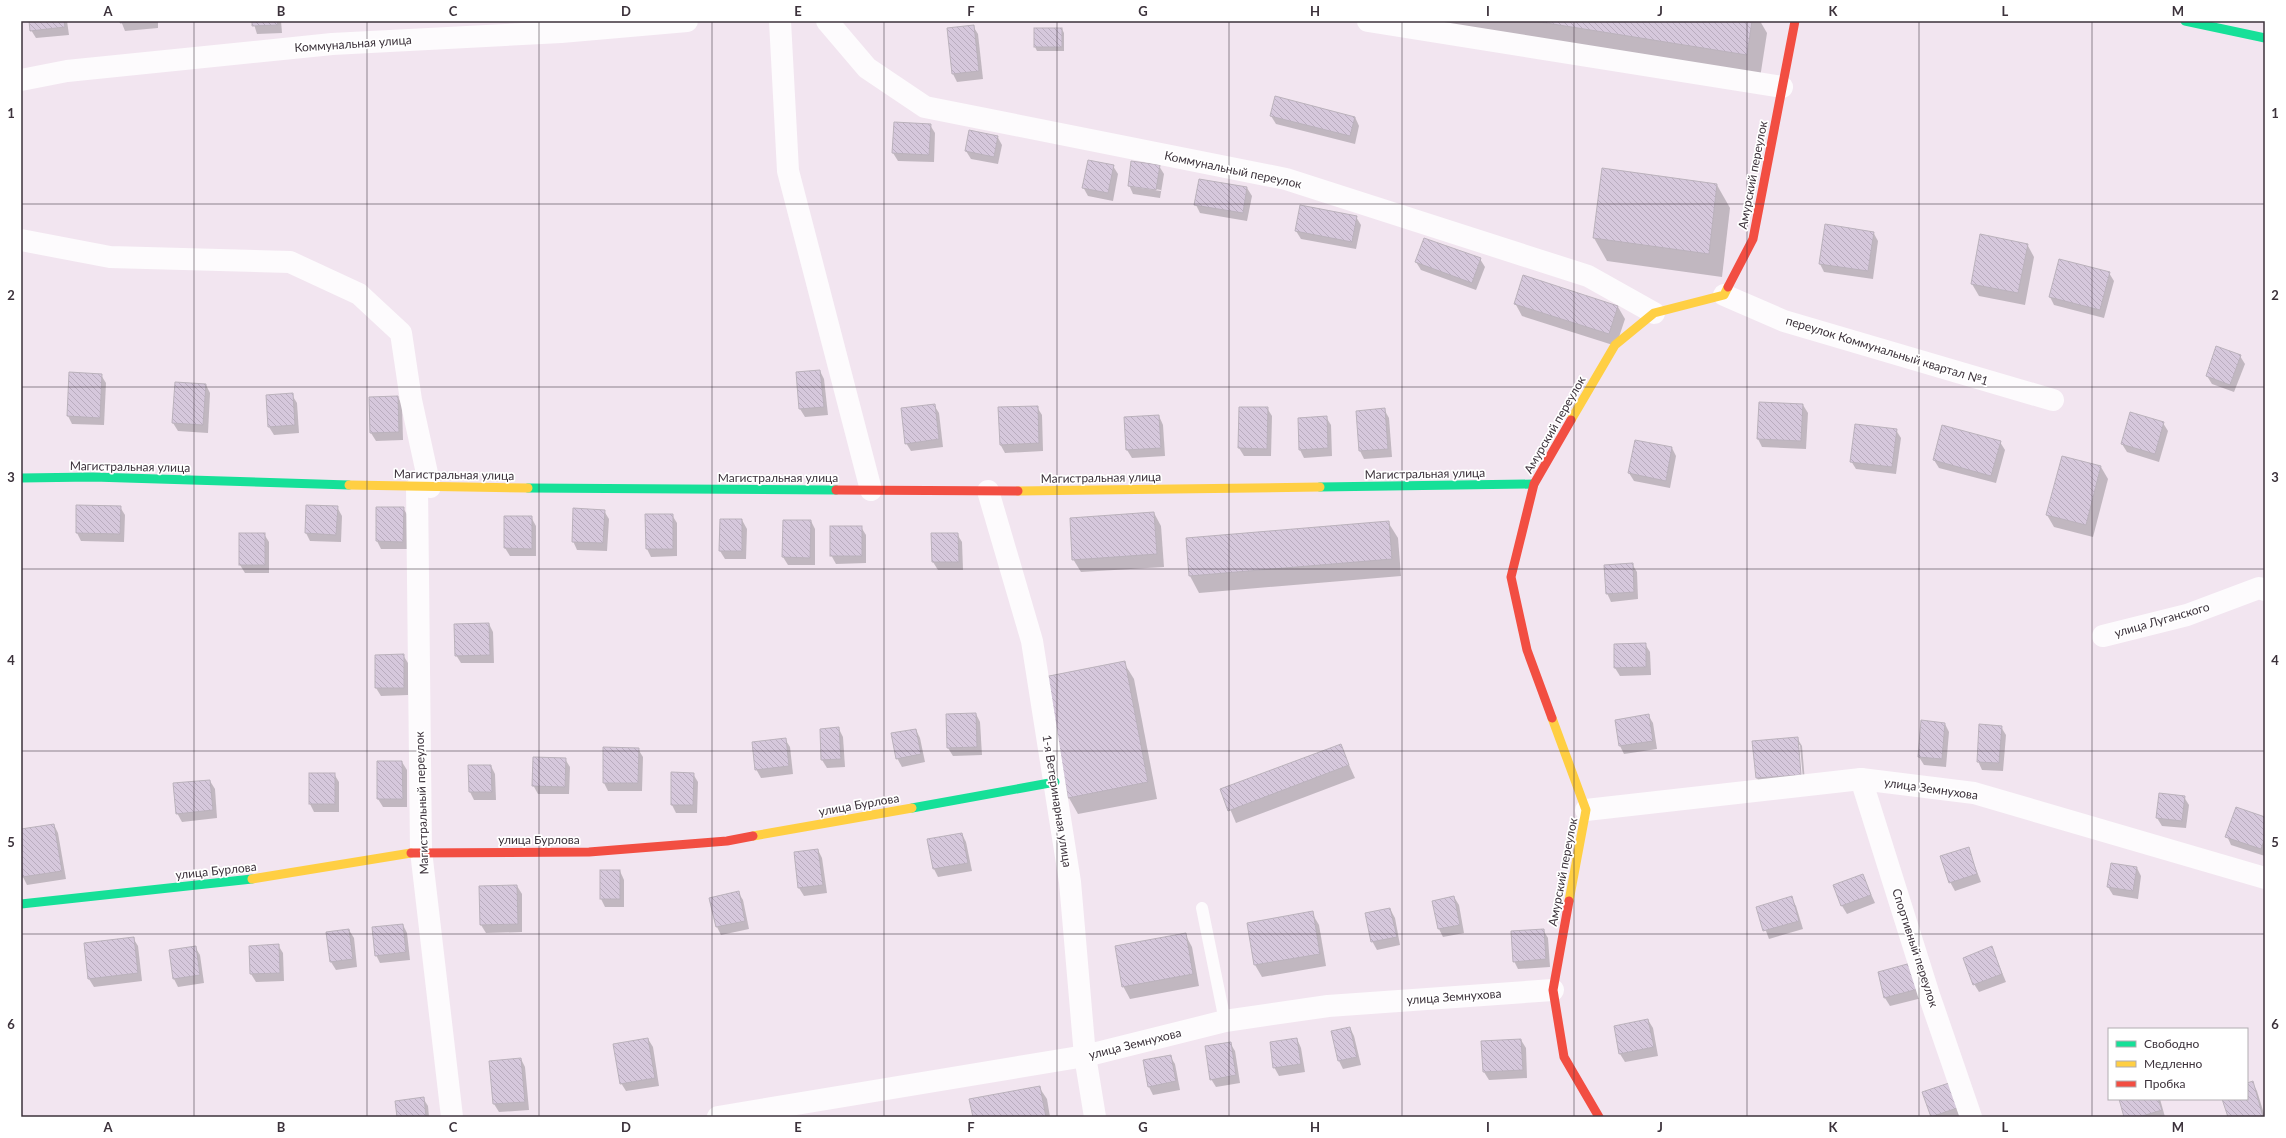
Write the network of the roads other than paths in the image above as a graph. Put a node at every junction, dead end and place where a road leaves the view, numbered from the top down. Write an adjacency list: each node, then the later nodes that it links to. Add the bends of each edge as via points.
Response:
1 (687, 21): 8 (street, Коммунальная улица, via 561,32 332,44 67,71)
2 (780, 21): 17 (street, via 788,171)
3 (827, 21): 12 (street, Коммунальный переулок, via 867,68 925,107 1286,179 1588,276)
4 (1368, 21): 9 (street)
5 (1795, 21): 9 (street, Амурский переулок)
6 (2185, 21): 7 (street)
7 (2265, 38)
8 (21, 80)
9 (1782, 86): 11 (street, Амурский переулок, via 1753,240)
10 (21, 240): 16 (street, Магистральный переулок, via 110,257 290,262 359,294 401,333)
11 (1724, 295): 12 (street, Амурский переулок); 13 (street, переулок Коммунальный квартал №1, via 1784,321)
12 (1654, 313): 15 (street, Амурский переулок, via 1615,345)
13 (2052, 400)
14 (21, 478): 16 (street, Магистральная улица, via 93,477)
15 (1534, 484): 18 (street, Магистральная улица); 23 (street, Амурский переулок, via 1511,577 1527,650)
16 (424, 487): 17 (street, Магистральная улица); 24 (street, Магистральный переулок)
17 (871, 490): 18 (street, Магистральная улица)
18 (988, 491): 22 (street, 1-я Ветеринарная улица, via 1032,641)
19 (2263, 583): 20 (street, улица Луганского, via 2187,615)
20 (2103, 636)
21 (1861, 779): 23 (street, улица Земнухова); 25 (street, улица Земнухова, via 1974,793); 35 (street, Спортивный переулок, via 1929,995)
22 (1055, 782): 24 (street, улица Бурлова, via 727,841 589,852); 30 (street, 1-я Ветеринарная улица, via 1070,882)
23 (1586, 810): 28 (street, Амурский переулок)
24 (421, 851): 26 (street, улица Бурлова, via 259,878); 31 (street, Магистральный переулок)
25 (2265, 878)
26 (21, 904)
27 (1202, 908): 29 (lane)
28 (1553, 990): 29 (street, улица Земнухова, via 1328,1006); 34 (street, Амурский переулок, via 1564,1057)
29 (1225, 1021): 30 (street, улица Земнухова)
30 (1085, 1056): 32 (street, улица Земнухова); 33 (street, 1-я Ветеринарная улица)
31 (452, 1117)
32 (718, 1117)
33 (1095, 1117)
34 (1599, 1117)
35 (1971, 1117)

